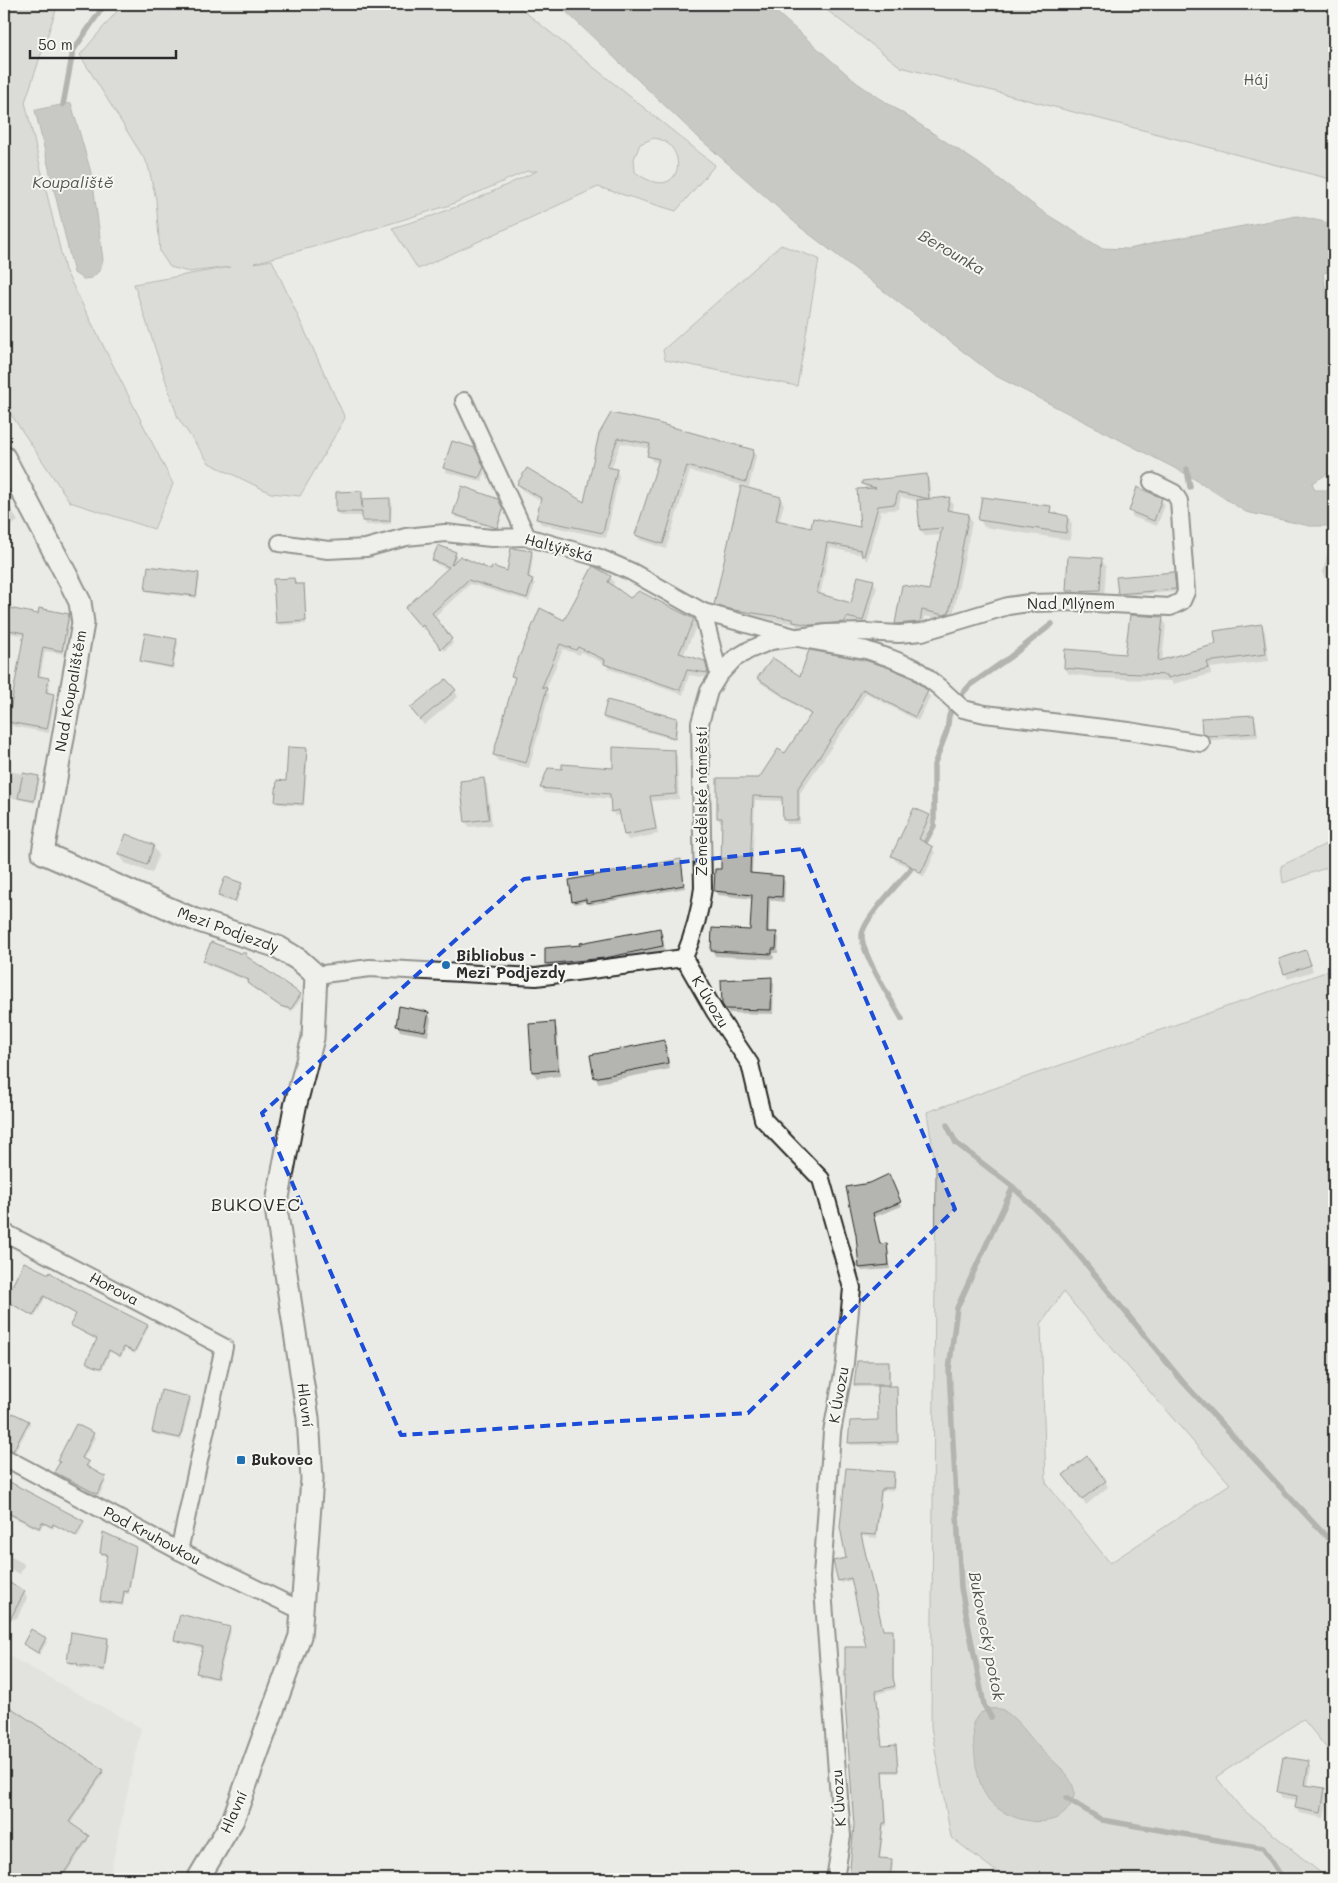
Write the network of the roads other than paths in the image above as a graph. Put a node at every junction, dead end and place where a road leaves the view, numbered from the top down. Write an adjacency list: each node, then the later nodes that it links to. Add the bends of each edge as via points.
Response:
1 (464, 401): 4 (street)
2 (4, 458): 10 (street, Nad Koupalištěm, via 73,587 80,602 83,622)
3 (1152, 482): 7 (street, Nad Mlýnem, via 1174,493 1179,501 1186,592 1182,600 1170,607 1029,602 922,632 827,632)
4 (527, 537): 5 (street, Haltýřská, via 491,538 445,533 366,548 328,550); 6 (street, Haltýřská, via 600,558)
5 (280, 543)
6 (703, 612): 7 (street, Haltýřská); 8 (street)
7 (798, 638): 8 (street, Zemědělské náměstí, via 771,640 749,650 734,659); 9 (street, via 866,650 915,668 963,709)
8 (719, 675): 11 (street, Zemědělské náměstí, via 709,691 700,723 703,888 694,936)
9 (1201, 743)
10 (43, 853): 12 (street, Mezi Podjezdy, via 193,919 278,948)
11 (684, 958): 12 (street, via 536,978 370,968); 18 (street, K Úvozu, via 750,1064 763,1119 822,1179 852,1288 845,1363 832,1432 822,1577 842,1836)
12 (316, 975): 16 (street, Hlavní, via 313,1038 295,1107 276,1208 308,1418 312,1479)
13 (4, 1232): 15 (street, Horova, via 224,1346)
14 (4, 1457): 15 (street, Pod Kruhovkou)
15 (179, 1551): 16 (street, Pod Kruhovkou)
16 (302, 1611): 17 (street, Hlavní, via 300,1636 233,1820)
17 (198, 1879)
18 (835, 1879)

